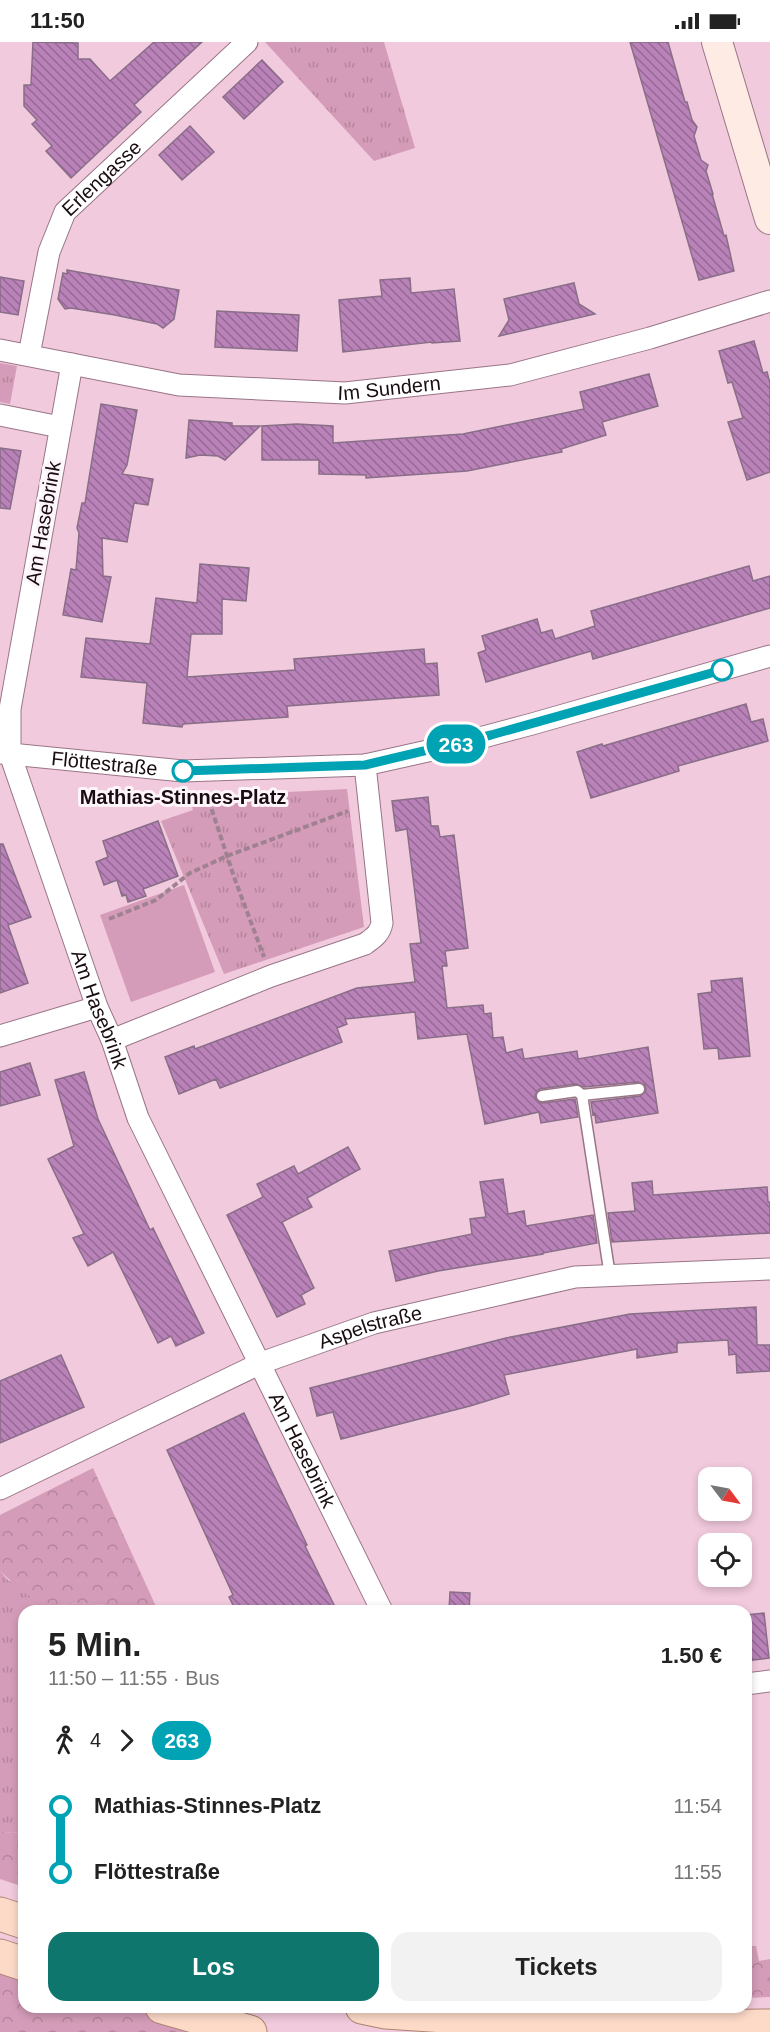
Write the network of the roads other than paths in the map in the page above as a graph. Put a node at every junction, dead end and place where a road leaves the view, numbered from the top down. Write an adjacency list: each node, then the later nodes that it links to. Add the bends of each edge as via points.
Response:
1 (247, 42): 6 (street, Erlengasse, via 65,212 49,252)
2 (717, 42): 3 (street)
3 (770, 219)
4 (770, 301): 7 (street, Im Sundern, via 510,375 345,393 179,385)
5 (0, 350): 6 (street, Im Sundern)
6 (29, 355): 7 (street, Im Sundern)
7 (72, 364): 9 (street, Am Hasebrink)
8 (0, 415): 9 (street)
9 (60, 426): 11 (street, Am Hasebrink)
10 (770, 657): 12 (street, Flöttestraße, via 522,727)
11 (5, 754): 12 (street, Flöttestraße, via 183,771); 13 (street, Am Hasebrink)
12 (365, 765): 15 (street, via 381,923 375,937)
13 (97, 1007): 14 (street); 15 (street, Am Hasebrink)
14 (0, 1036)
15 (111, 1040): 21 (street, Am Hasebrink, via 138,1118)
16 (639, 1089): 17 (lane)
17 (582, 1095): 18 (lane, via 578,1091); 20 (lane)
18 (542, 1096)
19 (770, 1269): 20 (street, Aspelstraße)
20 (610, 1276): 21 (street, Aspelstraße, via 574,1277 374,1323)
21 (261, 1363): 22 (street, Aspelstraße); 23 (street, Am Hasebrink)
22 (0, 1489)
23 (379, 1605)
24 (770, 1681): 25 (street)
25 (752, 1683)
26 (0, 1914): 27 (main road)
27 (18, 1920)
28 (0, 1956): 29 (main road)
29 (18, 1962)
30 (183, 2013): 33 (main road)
31 (401, 2013): 32 (main road, via 622,2028)
32 (770, 2026)
33 (250, 2032)

